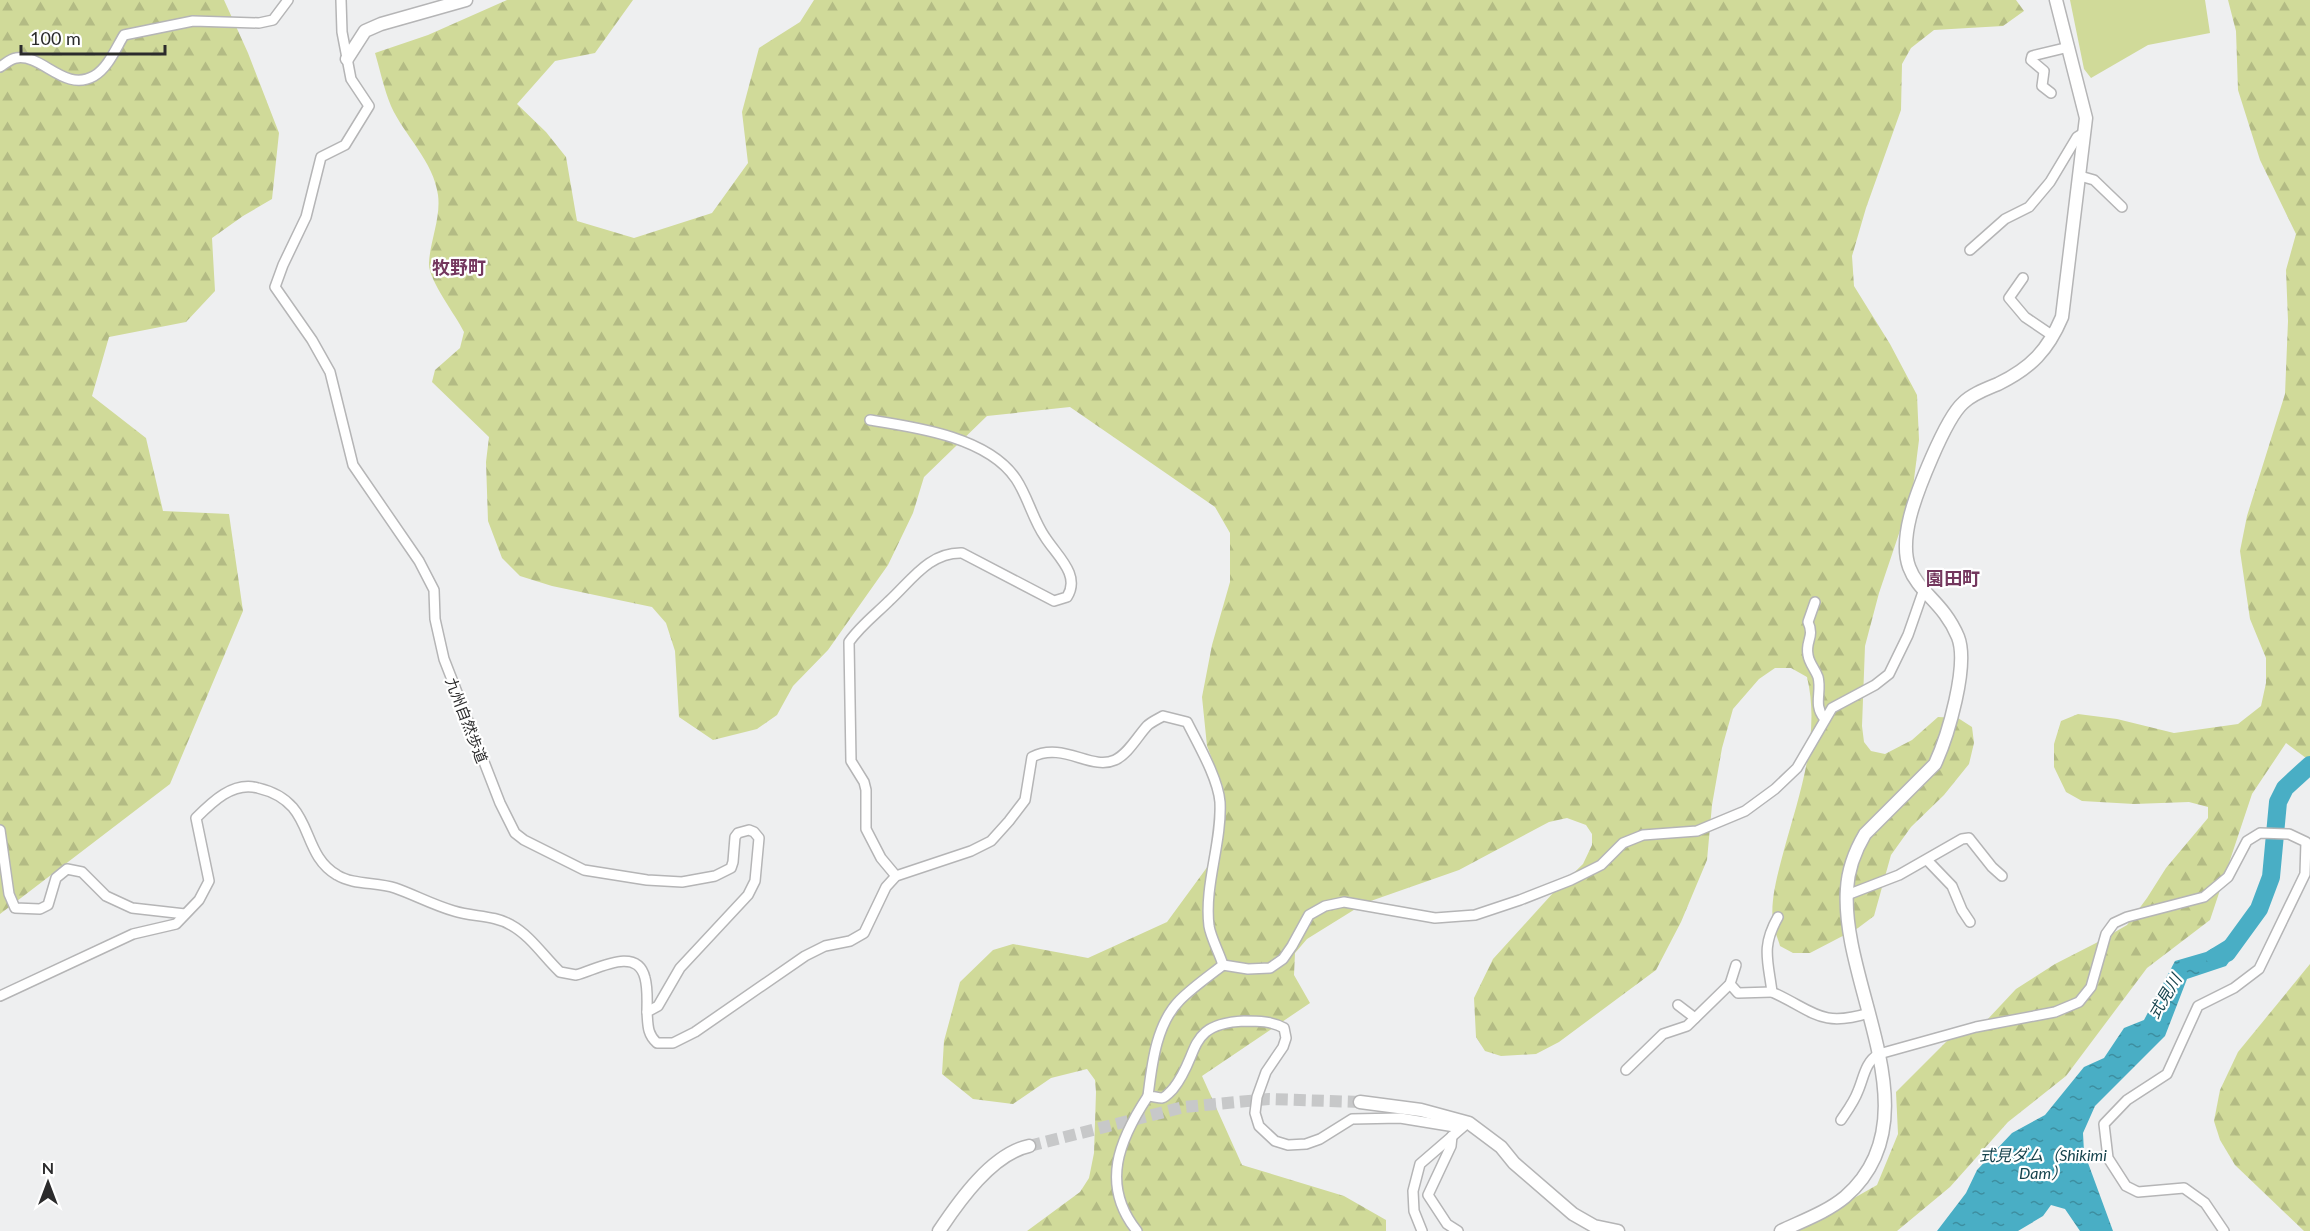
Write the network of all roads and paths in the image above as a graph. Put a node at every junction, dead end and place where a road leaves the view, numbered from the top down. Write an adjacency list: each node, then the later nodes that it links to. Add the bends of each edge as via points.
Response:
1 (288, 0): 7 (street, via 273,20 260,23 193,21 124,35 106,64 94,76 80,80 70,80 25,58 14,58)
2 (341, 0): 6 (street)
3 (466, 0): 6 (street, via 365,31)
4 (2056, 0): 5 (street)
5 (2069, 47): 8 (street, via 2032,56 2031,60 2044,71 2042,86); 9 (street, via 2086,110)
6 (347, 59): 33 (street, 九州自然歩道, via 351,79 369,106 345,145 321,158 306,217 275,287 330,372 353,465 419,561 434,590 435,619 444,659 511,826 524,840 584,870 682,882 715,876 730,868 738,833 749,830 759,838 755,881 748,895 680,968 658,1006)
7 (0, 67)
8 (2051, 93)
9 (2085, 132): 10 (street); 12 (street, via 2077,137 2050,182 2029,207 2004,219)
10 (2080, 176): 11 (street, via 2094,180); 14 (street, via 2067,291)
11 (2122, 207)
12 (1970, 250)
13 (2024, 278): 14 (street, via 2009,298 2025,317)
14 (2053, 336): 16 (street, via 2041,354 2019,374 1975,394 1953,412 1907,531 1906,559)
15 (870, 420): 21 (street, via 955,439 1003,463 1017,480 1044,536 1073,581 1067,597 1054,601 962,553 949,553 909,579 849,642 851,762 866,789 866,829)
16 (1923, 592): 18 (street, via 1889,674 1838,703); 23 (street, via 1952,626 1961,651 1962,670 1942,750 1935,764 1865,834 1849,870)
17 (1815, 602): 18 (street, via 1808,622 1812,633 1807,650 1818,677 1819,711)
18 (1824, 718): 27 (street, via 1797,768 1745,811 1718,824 1697,831 1643,835 1623,843 1601,865 1571,880 1475,915 1436,918 1344,902 1325,906 1309,915 1283,959 1270,968)
19 (0, 830): 24 (street, via 9,894 15,908 40,909 48,905 57,878 67,869 81,872 106,896 132,908)
20 (1927, 860): 22 (street, via 1969,838); 23 (street); 26 (street, via 1952,886)
21 (896, 876): 27 (street, via 991,841 1025,800 1032,756 1059,752 1102,763 1116,760 1149,724 1163,716 1175,718 1187,722 1208,763 1220,801 1209,926); 33 (street, via 886,887 864,933 804,956 695,1032 673,1043 657,1043 648,1031)
22 (2002, 876)
23 (1846, 895): 34 (street)
24 (185, 914): 31 (street, via 176,924 133,934); 33 (street, via 200,900 209,881 196,818 212,802 236,788 256,787 280,795 296,810 319,859 337,876 393,887 456,912 510,924 526,935 560,972 568,975 624,960 634,963 645,978)
25 (1778, 917): 30 (street, via 1766,945)
26 (1970, 921)
27 (1223, 965): 38 (street, via 1170,1013 1153,1058)
28 (1736, 965): 29 (street)
29 (1730, 984): 30 (street, via 1738,993); 35 (street)
30 (1772, 992): 34 (street, via 1814,1016 1850,1019)
31 (0, 996)
32 (1678, 1005): 35 (street)
33 (647, 1012)
34 (1869, 1013): 36 (street)
35 (1695, 1018): 37 (street, via 1687,1026 1663,1034)
36 (1879, 1054): 40 (street, via 1866,1068); 49 (street, via 1885,1120 1883,1138 1870,1168 1834,1206); 50 (street, via 1976,1027 2055,1012 2079,1002 2091,987 2103,942 2114,923 2204,897 2228,877 2247,841 2260,833 2289,834 2306,842 2305,874 2259,969 2234,988 2198,1006 2167,1074 2127,1100 2104,1124 2108,1158 2126,1186 2138,1192 2184,1188 2205,1203)
37 (1626, 1070)
38 (1148, 1096): 41 (street, via 1162,1098 1170,1092 1191,1050 1211,1028 1233,1022 1276,1023 1284,1028 1286,1038 1266,1072 1255,1113 1259,1126 1275,1141 1306,1144 1352,1119 1400,1118); 45 (street, via 1121,1143 1116,1171 1117,1195 1126,1218)
39 (1360, 1102): 41 (street, via 1421,1110)
40 (1841, 1120)
41 (1465, 1126): 42 (street); 48 (street, via 1501,1147 1573,1214 1594,1226)
42 (1452, 1136): 46 (street, via 1420,1164 1413,1191 1414,1211); 47 (street, via 1428,1195 1447,1224)
43 (1029, 1146): 44 (street, via 977,1180)
44 (939, 1231)
45 (1137, 1231)
46 (1422, 1231)
47 (1458, 1231)
48 (1618, 1231)
49 (1781, 1231)
50 (2224, 1231)

